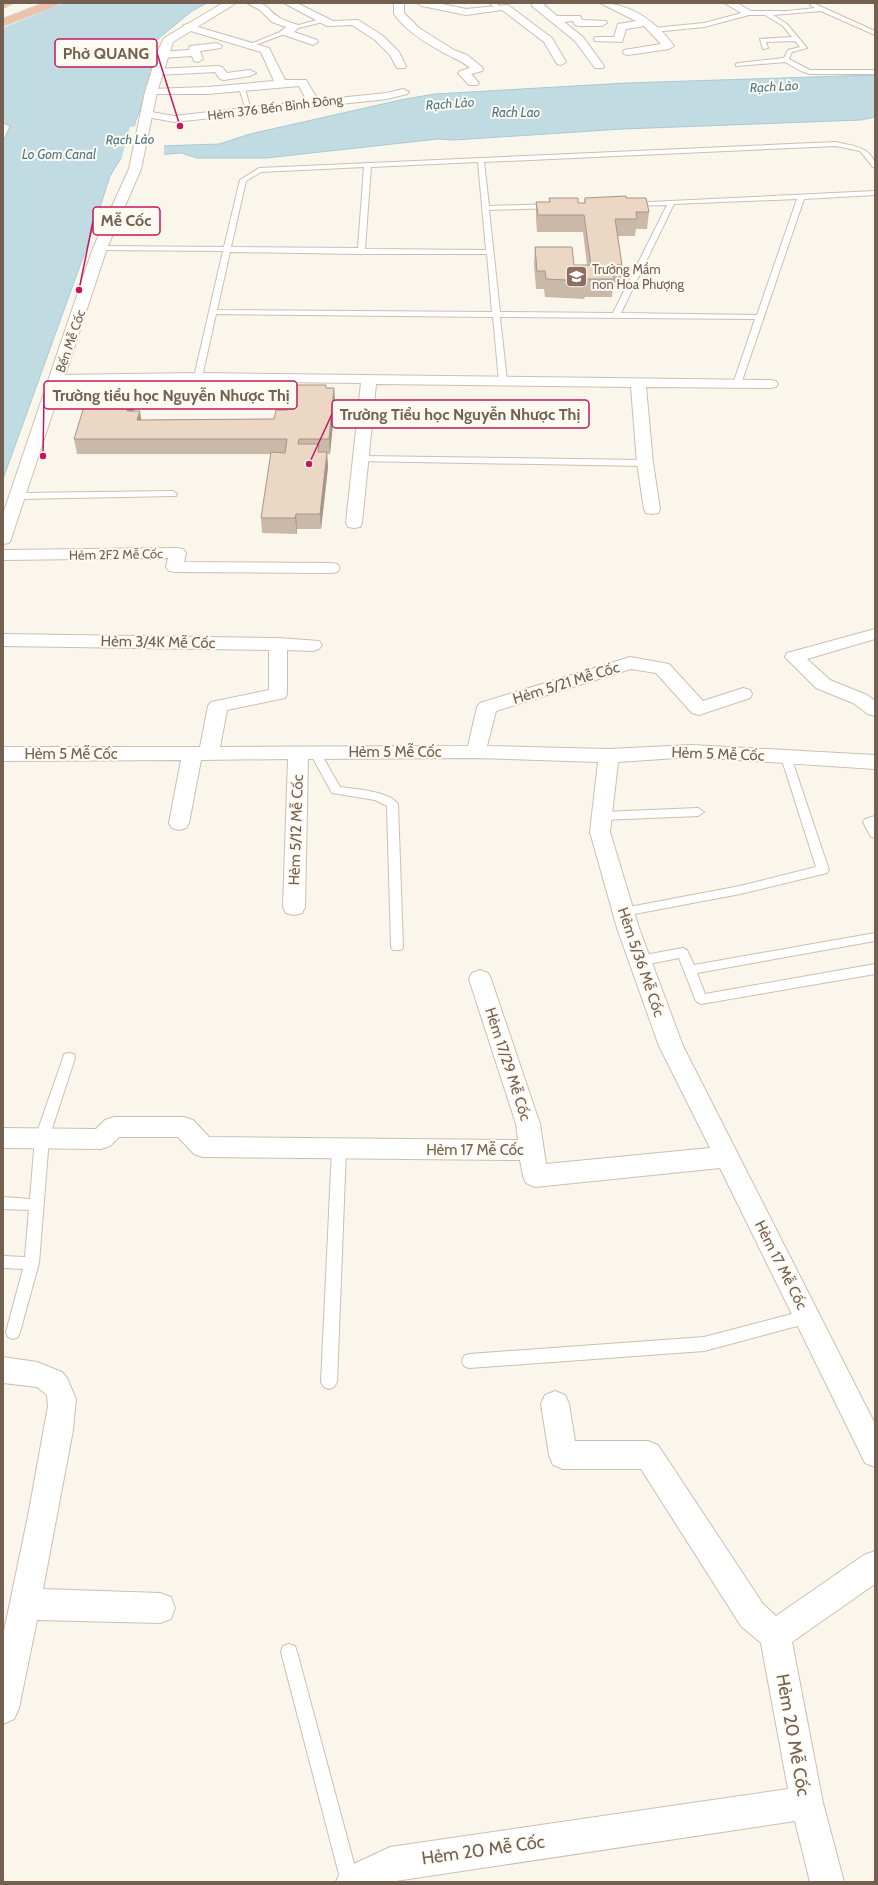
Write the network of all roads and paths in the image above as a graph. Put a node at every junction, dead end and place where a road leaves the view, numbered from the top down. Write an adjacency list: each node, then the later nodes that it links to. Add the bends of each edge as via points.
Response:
1 (8, 3): 13 (highway)
2 (36, 3): 19 (highway)
3 (53, 3): 22 (highway)
4 (231, 3): 24 (street, Bến Mễ Cốc)
5 (252, 3): 26 (street, via 264,8)
6 (289, 3): 20 (street)
7 (403, 3): 44 (street, via 399,14 414,30 478,68 464,73)
8 (422, 3): 14 (street, via 466,12)
9 (605, 3): 25 (street, via 633,14)
10 (729, 3): 17 (street)
11 (811, 3): 15 (lane)
12 (531, 4): 14 (street); 21 (street)
13 (3, 5)
14 (499, 6): 37 (street, via 548,40)
15 (821, 9): 18 (lane); 27 (lane)
16 (339, 12): 20 (street, via 342,14)
17 (749, 13): 18 (lane); 25 (lane, via 704,25)
18 (766, 13): 29 (lane, via 785,25)
19 (3, 16)
20 (323, 19): 26 (lane); 39 (street, via 331,24 354,22 380,38 395,54)
21 (555, 19): 23 (street, via 576,18 579,23); 40 (street, via 579,39)
22 (3, 23)
23 (602, 23)
24 (188, 27): 31 (street); 35 (street, Bến Mễ Cốc, via 168,40)
25 (650, 27): 28 (street, via 622,26 618,40); 34 (street, via 669,46)
26 (290, 30): 30 (street); 31 (lane)
27 (875, 33)
28 (599, 39)
29 (796, 39): 33 (lane, via 762,40); 36 (lane, via 804,48 790,51)
30 (313, 42)
31 (251, 45): 41 (street, via 265,50)
32 (217, 46): 35 (street, via 194,48 197,56)
33 (765, 48)
34 (628, 52)
35 (162, 55): 42 (street, Bến Mễ Cốc)
36 (786, 60): 38 (lane); 43 (lane, via 801,70 810,72)
37 (561, 62)
38 (738, 65)
39 (401, 66)
40 (599, 66)
41 (274, 70): 42 (street, via 224,77 218,69); 45 (street)
42 (157, 72): 47 (street, Bến Mễ Cốc)
43 (875, 72)
44 (472, 83)
45 (281, 84): 46 (street); 49 (street, via 302,82)
46 (242, 88): 47 (street); 50 (lane)
47 (151, 92): 51 (street, Bến Mễ Cốc)
48 (403, 92): 49 (street, Hẻm 376 Bến Bình Đông, via 387,96)
49 (314, 103): 50 (street, Hẻm 376 Bến Bình Đông)
50 (249, 110): 51 (street, Hẻm 376 Bến Bình Đông, via 174,119)
51 (145, 118): 61 (street, Bến Mễ Cốc, via 135,169)
52 (481, 160): 53 (lane); 54 (lane, via 836,144 862,150); 60 (lane)
53 (368, 165): 62 (lane, via 259,170 243,180); 63 (lane)
54 (875, 166)
55 (875, 193): 56 (lane)
56 (801, 197): 57 (lane); 68 (lane)
57 (672, 202): 58 (lane); 67 (lane)
58 (626, 204)
59 (563, 206): 60 (lane)
60 (486, 208): 64 (lane)
61 (100, 248): 62 (lane); 70 (street, Bến Mễ Cốc)
62 (227, 250): 63 (lane); 65 (lane)
63 (361, 252): 64 (lane)
64 (490, 252): 66 (lane)
65 (213, 312): 66 (lane); 69 (lane)
66 (497, 315): 67 (lane); 72 (lane)
67 (616, 316): 68 (lane)
68 (761, 317): 74 (lane)
69 (198, 377): 70 (street); 71 (street)
70 (57, 378): 79 (street, Bến Mễ Cốc)
71 (369, 379): 72 (street); 76 (street)
72 (503, 381): 73 (street)
73 (638, 382): 74 (street); 77 (street)
74 (737, 384): 75 (street)
75 (770, 384)
76 (361, 459): 77 (lane); 81 (street)
77 (645, 463): 80 (street)
78 (173, 494): 79 (lane)
79 (18, 496): 82 (street, Bến Mễ Cốc)
80 (652, 509)
81 (354, 522)
82 (3, 539)
83 (3, 555): 84 (street, Hẻm 2F2 Mễ Cốc, via 177,553 175,567)
84 (331, 568)
85 (874, 634): 90 (street, via 794,657 823,684 860,699)
86 (3, 640): 87 (street, Hẻm 3/4K Mễ Cốc)
87 (278, 644): 88 (street, Hẻm 3/4K Mễ Cốc); 92 (street, via 278,694 218,706)
88 (313, 645)
89 (743, 694): 91 (street, Hẻm 5/21 Mễ Cốc, via 699,709 662,668 630,663 486,707)
90 (875, 710)
91 (476, 752): 93 (street, Hẻm 5 Mễ Cốc); 95 (street, Hẻm 5 Mễ Cốc)
92 (200, 753): 93 (street, Hẻm 5 Mễ Cốc); 94 (street, Hẻm 5 Mễ Cốc); 101 (street)
93 (307, 753): 103 (street, Hẻm 5/12 Mễ Cốc); 106 (lane, via 336,790 378,797 392,804)
94 (3, 754)
95 (608, 756): 96 (street, Hẻm 5 Mễ Cốc, via 692,751); 99 (street, Hẻm 5/36 Mễ Cốc)
96 (786, 756): 97 (street, Hẻm 5 Mễ Cốc); 104 (lane, via 823,870 740,890)
97 (875, 762)
98 (698, 812): 99 (lane)
99 (602, 816): 104 (street, Hẻm 5/36 Mễ Cốc, via 600,832)
100 (875, 820): 102 (lane, via 869,822)
101 (179, 823)
102 (875, 834)
103 (294, 907)
104 (624, 912): 107 (street, Hẻm 5/36 Mễ Cốc)
105 (875, 937): 109 (lane)
106 (397, 947)
107 (639, 961): 109 (lane, via 683,953); 116 (street, Hẻm 5/36 Mễ Cốc, via 671,1046)
108 (875, 969): 109 (lane, via 701,999)
109 (690, 970)
110 (480, 979): 115 (street, Hẻm 17/29 Mễ Cốc, via 528,1124)
111 (69, 1058): 113 (lane)
112 (3, 1138): 113 (street, Hẻm 17 Mễ Cốc)
113 (42, 1138): 114 (street, Hẻm 17 Mễ Cốc, via 101,1140 114,1127 184,1127 203,1147); 118 (lane)
114 (339, 1149): 115 (street, Hẻm 17 Mễ Cốc); 125 (lane)
115 (531, 1150): 116 (street, Hẻm 17 Mễ Cốc, via 535,1176)
116 (727, 1157): 121 (street, Hẻm 17 Mễ Cốc)
117 (3, 1203): 118 (lane)
118 (36, 1204): 120 (lane)
119 (3, 1262): 120 (lane)
120 (32, 1263): 122 (lane)
121 (807, 1316): 123 (lane, via 704,1344); 127 (street, Hẻm 17 Mễ Cốc)
122 (13, 1332)
123 (469, 1361)
124 (3, 1370): 129 (street, via 41,1376 55,1383 62,1395 52,1468)
125 (329, 1382)
126 (555, 1404): 131 (street, via 563,1455 648,1455 752,1615)
127 (875, 1453)
128 (875, 1566): 131 (street)
129 (25, 1604): 130 (street); 133 (street)
130 (160, 1608)
131 (775, 1635): 134 (street, Hẻm 20 Mễ Cốc)
132 (289, 1652): 135 (lane)
133 (3, 1708)
134 (807, 1803): 135 (street, Hẻm 20 Mễ Cốc, via 390,1864); 136 (street)
135 (351, 1882)
136 (828, 1882)

